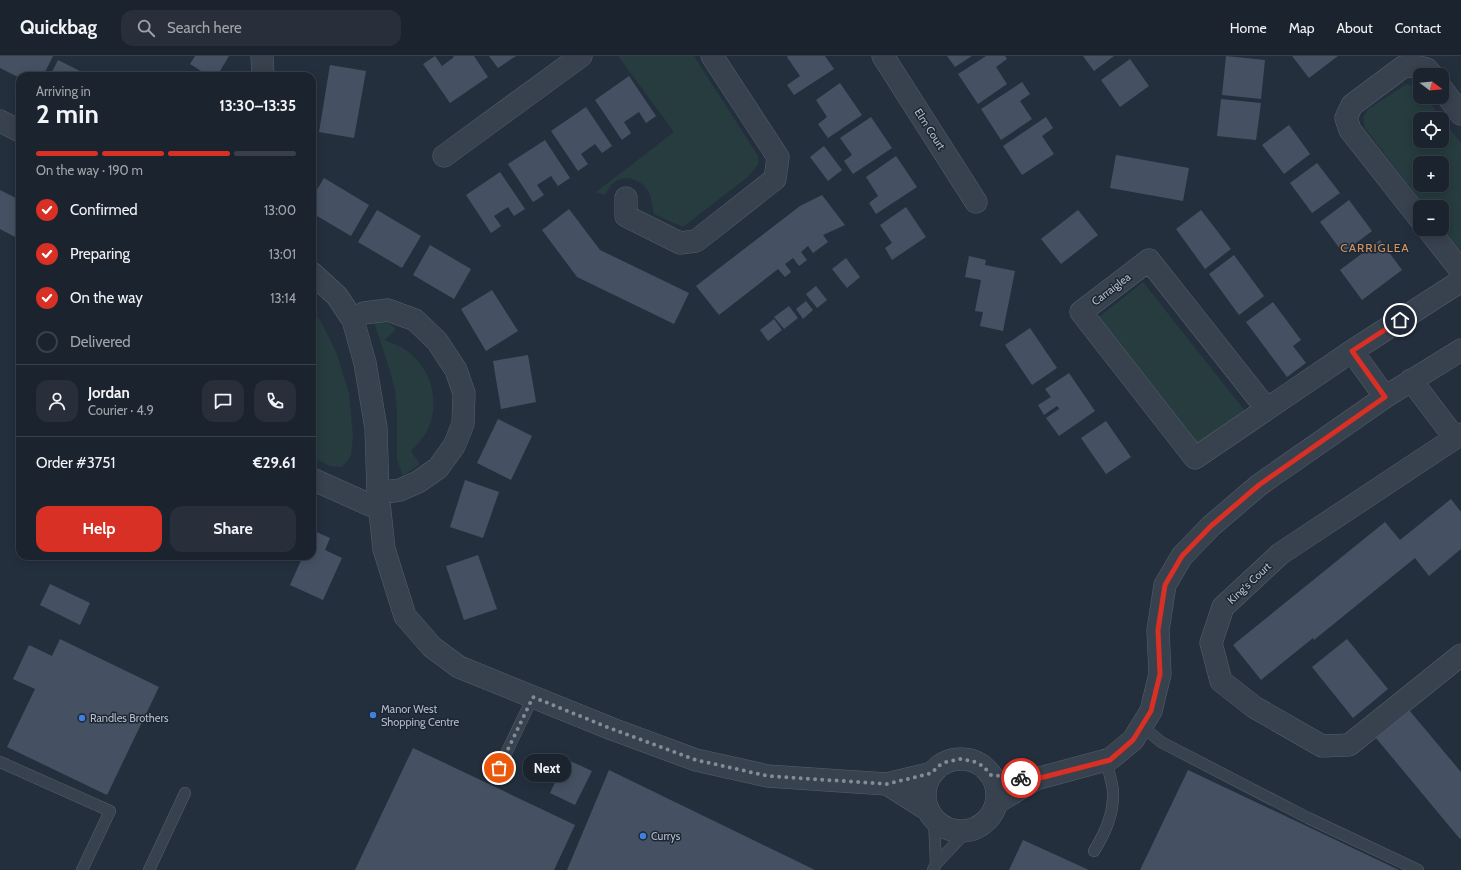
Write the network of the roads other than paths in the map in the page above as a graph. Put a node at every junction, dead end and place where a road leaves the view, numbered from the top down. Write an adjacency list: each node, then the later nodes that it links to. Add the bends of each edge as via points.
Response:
1 (262, 56): 6 (street)
2 (581, 56): 11 (street)
3 (712, 56): 12 (street, via 778,157 775,179 696,241 680,243 626,216)
4 (883, 56): 13 (street, Elm Court)
5 (1423, 68): 14 (street, via 1402,67 1352,105 1346,118 1350,130)
6 (262, 72)
7 (1449, 98): 8 (street)
8 (1461, 114)
9 (0, 121): 10 (street)
10 (16, 129)
11 (444, 156)
12 (626, 198)
13 (976, 202)
14 (1413, 210)
15 (1434, 236): 16 (street)
16 (1461, 271)
17 (316, 277): 19 (street, via 337,296)
18 (1461, 281): 21 (street, Carraiglea)
19 (353, 320): 27 (street, via 365,363 376,428); 27 (street, via 364,313 388,310 415,320 437,341 456,370 464,393 463,424 454,446 438,468 418,482)
20 (1461, 350): 22 (street)
21 (1352, 351): 23 (street); 24 (street, Carraiglea)
22 (1411, 380): 23 (street); 25 (street)
23 (1385, 397): 30 (street, via 1259,485 1211,526 1182,556 1165,585 1158,630 1160,674 1151,711)
24 (1266, 408): 24 (street, Carraiglea, via 1195,458 1081,312 1149,260)
25 (1458, 436): 28 (street, King's Court, via 1280,554 1223,607 1211,643 1221,681 1254,707 1322,746 1349,745)
26 (316, 481): 27 (street, via 339,492)
27 (378, 501): 29 (street, via 384,549 405,616 432,647 459,667)
28 (1461, 655)
29 (533, 697): 33 (lane); 37 (street, via 696,760 768,776)
30 (1142, 726): 31 (street, via 1133,740 1110,760); 46 (lane, via 1161,742 1308,818)
31 (1106, 760): 36 (street); 42 (lane, via 1113,791 1112,812 1106,830)
32 (0, 762): 44 (lane, via 110,811)
33 (499, 768)
34 (932, 773): 35 (street, via 938,766 960,759 983,766); 37 (street); 40 (street, via 925,790 925,803)
35 (991, 775): 36 (street); 39 (street, via 996,790)
36 (1036, 779): 39 (street)
37 (887, 784): 40 (street)
38 (185, 793): 45 (lane)
39 (996, 803): 41 (street, via 986,821)
40 (931, 815): 41 (street, via 945,827 955,831); 43 (lane)
41 (968, 830): 43 (lane)
42 (1094, 851)
43 (934, 867)
44 (82, 870)
45 (149, 870)
46 (1418, 870)

